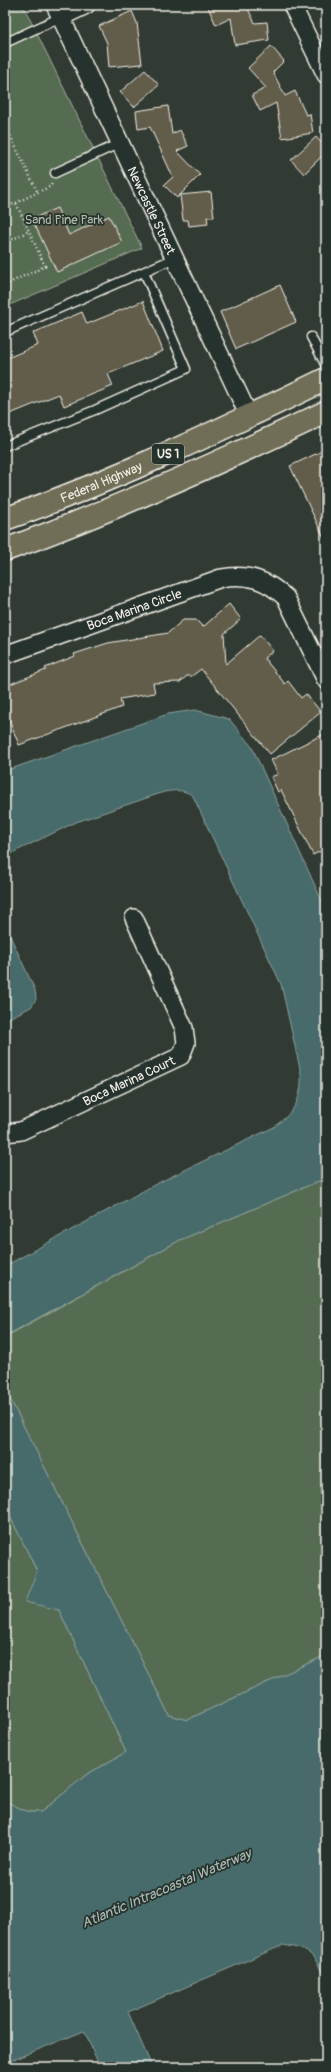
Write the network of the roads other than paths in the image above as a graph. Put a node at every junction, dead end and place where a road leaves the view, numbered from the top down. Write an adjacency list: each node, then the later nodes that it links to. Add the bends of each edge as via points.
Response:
1 (86, 5): 3 (street)
2 (292, 5): 5 (street)
3 (58, 11): 4 (lane); 6 (street, Newcastle Street)
4 (5, 43)
5 (326, 75)
6 (120, 143): 7 (lane); 8 (street, Newcastle Street)
7 (55, 173)
8 (174, 258): 9 (lane); 16 (street, Newcastle Street)
9 (144, 272): 10 (lane); 18 (lane, via 186,369 95,410)
10 (5, 332)
11 (311, 337): 12 (lane)
12 (326, 366)
13 (326, 379): 14 (main road, Federal Highway / US 1)
14 (304, 389): 16 (main road, Federal Highway / US 1); 17 (main road, via 274,418)
15 (326, 412): 17 (main road, US 1)
16 (249, 416): 19 (main road, via 235,441); 20 (main road, Federal Highway / US 1, via 123,473)
17 (260, 444): 19 (main road, US 1)
18 (5, 446)
19 (205, 470): 21 (main road, US 1)
20 (5, 519)
21 (5, 550)
22 (5, 655): 23 (street, Boca Marina Circle, via 221,578 250,576 276,588 286,598)
23 (326, 680)
24 (134, 918): 25 (street, Boca Marina Court, via 184,1028 186,1043 181,1056 21,1131)
25 (5, 1133)

